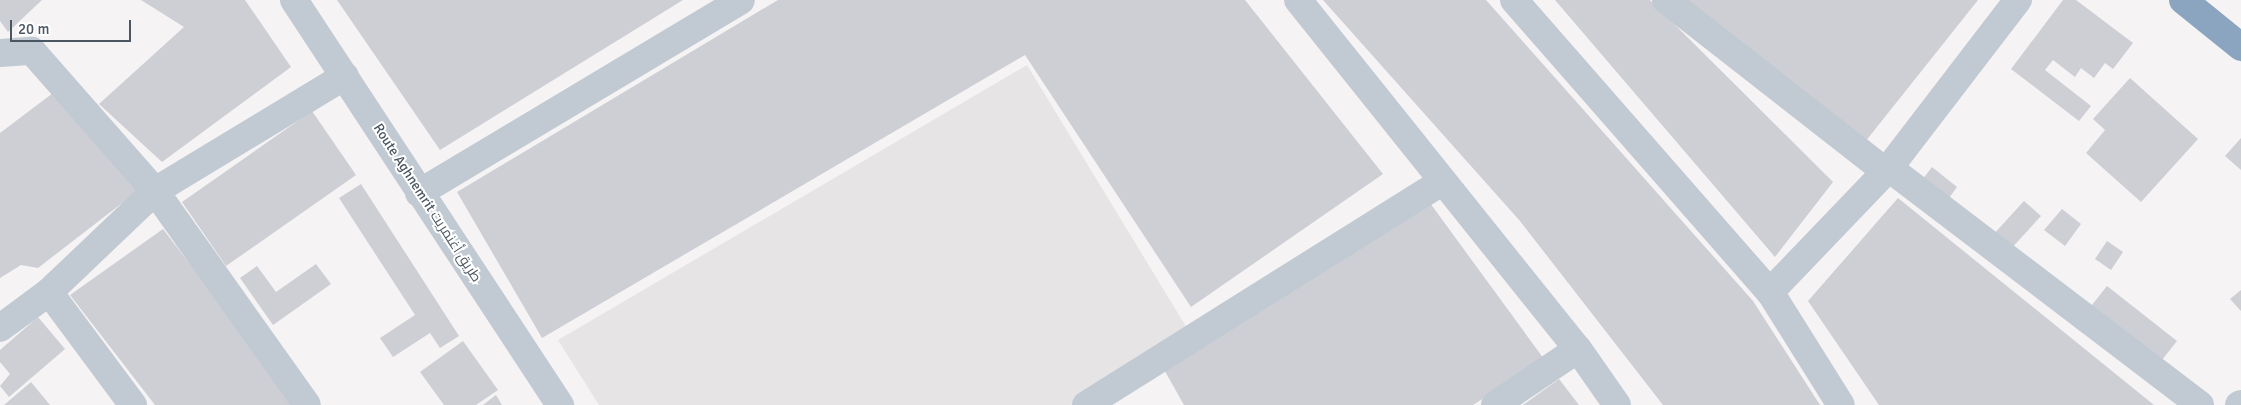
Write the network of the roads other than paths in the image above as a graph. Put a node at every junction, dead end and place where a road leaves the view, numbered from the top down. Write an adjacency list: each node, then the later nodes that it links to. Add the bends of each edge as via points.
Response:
1 (294, 0): 10 (street, Route Aghnemrit طريق أغنمريت)
2 (741, 0): 14 (street)
3 (1298, 0): 12 (street)
4 (1514, 0): 16 (street)
5 (1666, 0): 11 (street)
6 (2018, 0): 11 (street)
7 (2183, 0): 8 (highway)
8 (2241, 47)
9 (0, 54): 13 (street, via 32,51)
10 (345, 76): 13 (street); 14 (street, Route Aghnemrit طريق أغنمريت)
11 (1888, 170): 16 (street); 26 (street)
12 (1443, 181): 18 (street); 22 (street)
13 (155, 191): 15 (street); 20 (street)
14 (419, 193): 21 (street, Route Aghnemrit طريق أغنمريت)
15 (49, 292): 17 (street); 19 (street)
16 (1770, 292): 25 (street)
17 (0, 328)
18 (1578, 349): 23 (street); 24 (street)
19 (133, 405)
20 (307, 405)
21 (560, 405)
22 (1086, 405)
23 (1495, 405)
24 (1617, 405)
25 (1841, 405)
26 (2200, 405)

